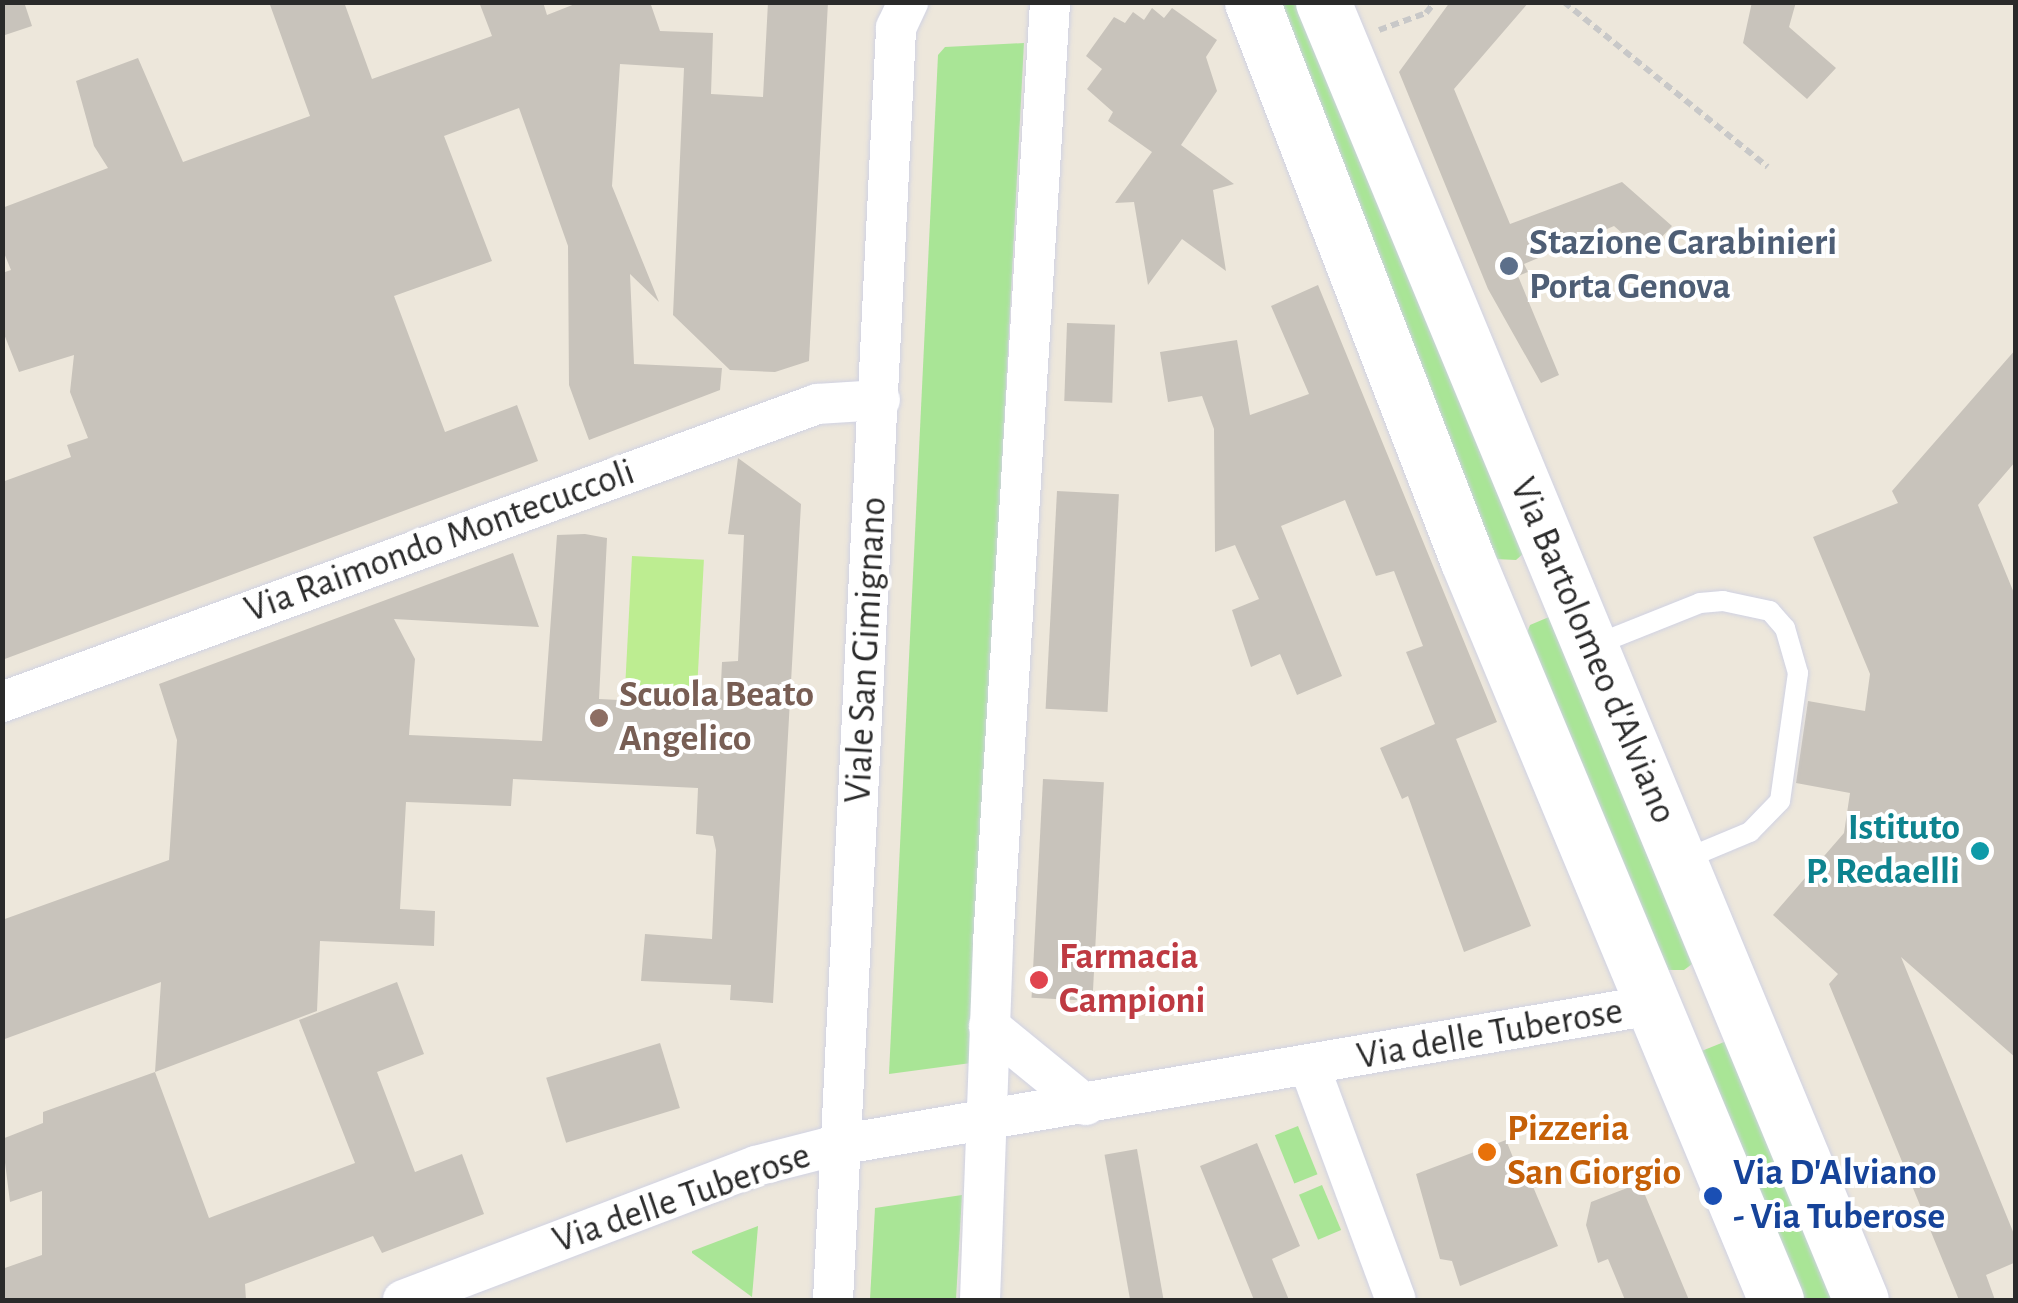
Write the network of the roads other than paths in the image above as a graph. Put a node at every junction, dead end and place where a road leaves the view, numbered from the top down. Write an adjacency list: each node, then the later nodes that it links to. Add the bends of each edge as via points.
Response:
1 (1050, 2): 13 (street)
2 (1252, 2): 7 (main road, Via Bartolomeo d'Alviano)
3 (1323, 2): 6 (main road, Via Bartolomeo d'Alviano)
4 (902, 15): 5 (street, Viale San Gimignano)
5 (880, 400): 9 (street, Via Raimondo Montecuccoli, via 817,404); 17 (street, Viale San Gimignano)
6 (1558, 571): 7 (main road); 8 (main road, Via Bartolomeo d'Alviano)
7 (1484, 600): 12 (main road, Via Bartolomeo d'Alviano)
8 (1589, 647): 10 (main road, Via Bartolomeo d'Alviano); 10 (lane, via 1700,603 1747,603 1770,611 1785,628 1798,672 1780,800 1750,832)
9 (2, 702)
10 (1681, 861): 11 (main road, Via Bartolomeo d'Alviano)
11 (1730, 978): 12 (main road); 23 (main road, Via Bartolomeo d'Alviano)
12 (1658, 1004): 14 (street, Via delle Tuberose); 22 (main road, Via Bartolomeo d'Alviano)
13 (989, 1026): 15 (street); 16 (street)
14 (1310, 1068): 15 (street, Via delle Tuberose); 21 (street)
15 (1086, 1105): 16 (street, Via delle Tuberose)
16 (989, 1123): 17 (street, Via delle Tuberose); 20 (street)
17 (838, 1145): 18 (street, Via delle Tuberose, via 756,1166); 19 (street, Viale San Gimignano)
18 (403, 1300)
19 (833, 1300)
20 (980, 1300)
21 (1396, 1300)
22 (1776, 1300)
23 (1861, 1300)

